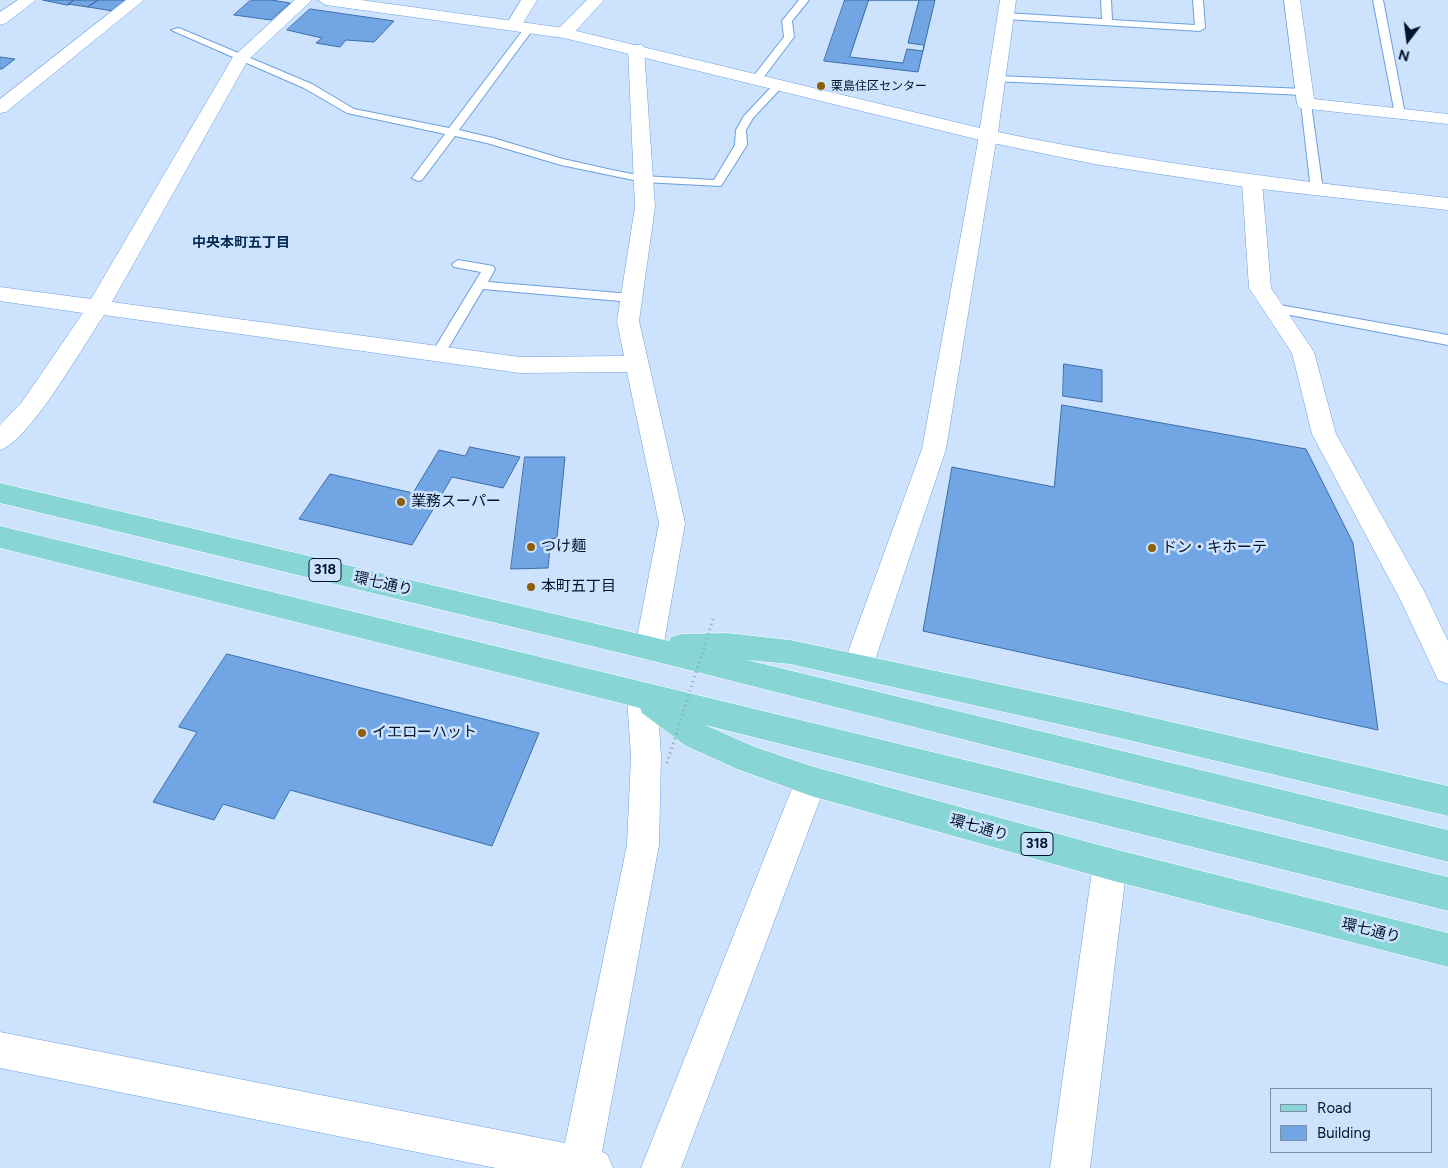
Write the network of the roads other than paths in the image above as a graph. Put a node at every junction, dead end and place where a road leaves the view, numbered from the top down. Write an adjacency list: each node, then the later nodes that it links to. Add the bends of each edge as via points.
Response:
1 (28, 0): 13 (street)
2 (136, 0): 24 (street)
3 (304, 0): 19 (street)
4 (326, 0): 15 (street)
5 (529, 0): 15 (street)
6 (596, 0): 17 (street)
7 (804, 0): 21 (lane, via 787,21 789,37)
8 (1106, 0): 14 (lane)
9 (1198, 0): 14 (lane, via 1200,28)
10 (1292, 0): 23 (street)
11 (1378, 0): 25 (lane)
12 (1007, 8): 14 (lane); 20 (street)
13 (0, 20)
14 (1107, 22)
15 (521, 26): 17 (street); 27 (lane)
16 (176, 30): 19 (lane)
17 (564, 33): 18 (street)
18 (636, 49): 21 (street); 30 (street)
19 (241, 57): 27 (lane, via 308,86 351,110); 38 (street)
20 (997, 79): 23 (lane); 28 (street)
21 (756, 80): 22 (street)
22 (780, 85): 28 (street); 30 (lane, via 749,116 742,130 741,145 717,184)
23 (1305, 98): 25 (street); 32 (lane)
24 (0, 108)
25 (1400, 114): 26 (street)
26 (1448, 119)
27 (452, 133): 29 (lane); 30 (lane, via 489,140 561,162)
28 (988, 136): 31 (street, via 1094,158); 47 (street, via 934,449)
29 (418, 178)
30 (643, 179): 37 (street, via 645,207)
31 (1252, 182): 32 (street); 39 (street, via 1260,288)
32 (1317, 190): 33 (street)
33 (1448, 204)
34 (458, 264): 35 (lane, via 489,269)
35 (479, 284): 37 (lane); 41 (lane)
36 (0, 294): 38 (street)
37 (632, 298): 42 (street, via 628,321)
38 (98, 308): 41 (street); 43 (street, via 30,408)
39 (1274, 308): 40 (lane); 48 (street, via 1303,352 1324,434 1413,597)
40 (1448, 340)
41 (438, 354): 42 (street, via 520,365)
42 (636, 364): 46 (street, via 672,523)
43 (0, 441)
44 (0, 493): 46 (main road, 環七通り / 318)
45 (0, 537): 49 (main road, 環七通り / 318)
46 (649, 648): 47 (main road, 環七通り / 318, via 727,645 790,652); 52 (main road, 環七通り / 318)
47 (858, 666): 51 (main road, 環七通り / 318)
48 (1448, 671)
49 (642, 697): 50 (main road, 環七通り / 318, via 697,736 748,759); 54 (main road, 環七通り / 318); 57 (street, via 646,749 643,845)
50 (811, 781): 53 (main road, 環七通り / 318); 58 (street)
51 (1448, 801)
52 (1448, 846)
53 (1110, 864): 55 (main road, 環七通り / 318); 59 (street)
54 (1448, 894)
55 (1448, 950)
56 (0, 1050): 57 (street)
57 (584, 1167)
58 (661, 1168)
59 (1070, 1168)

